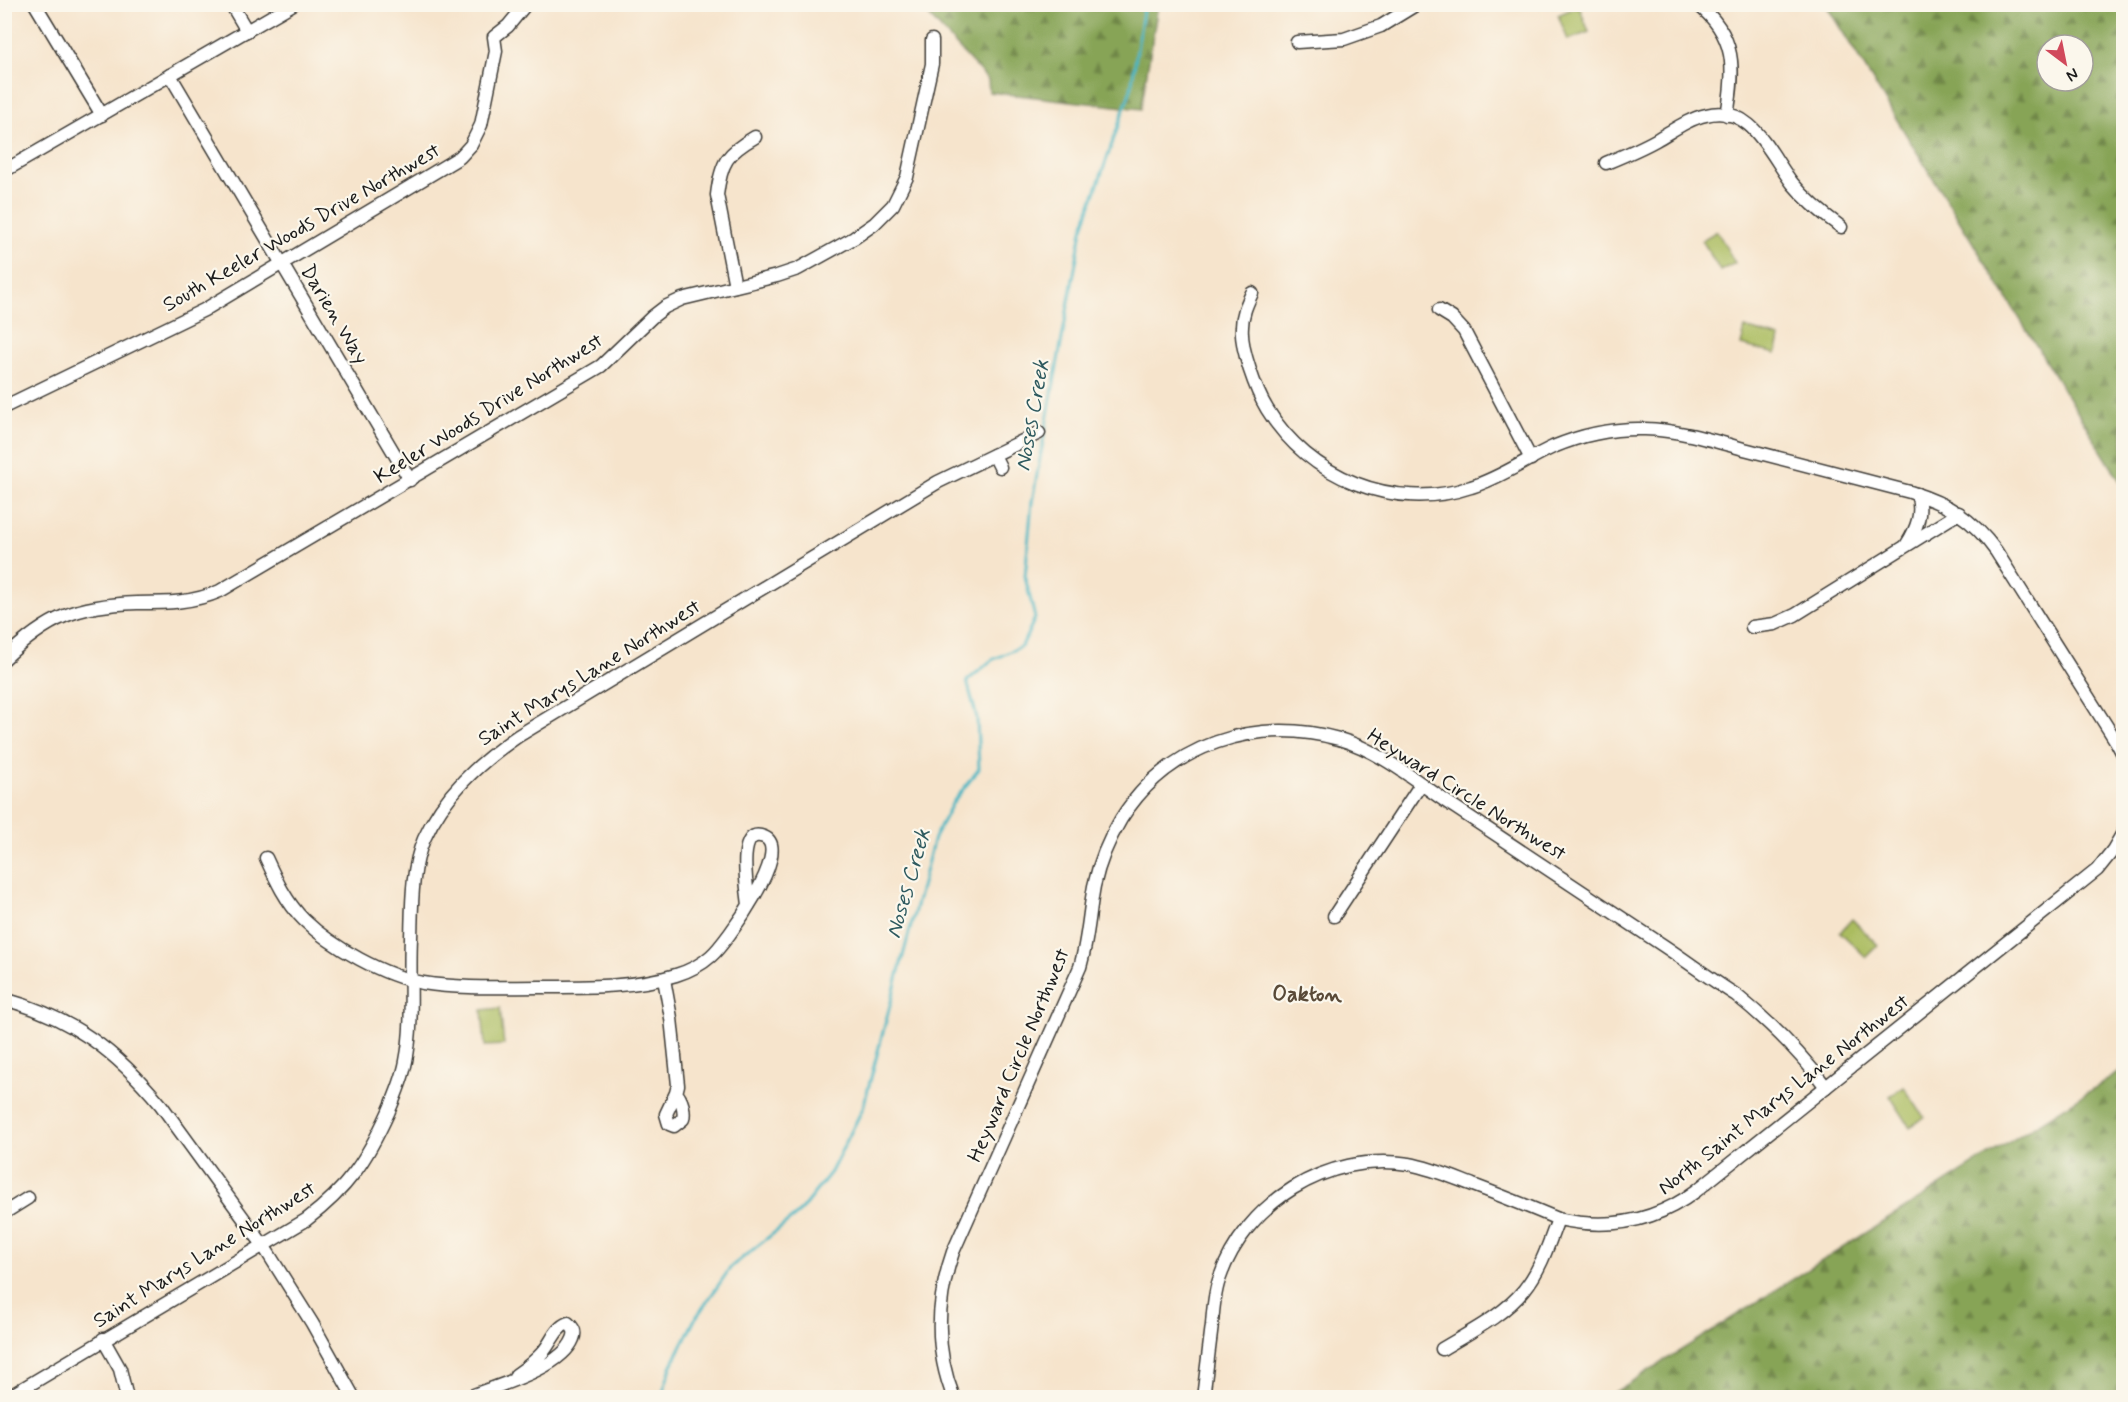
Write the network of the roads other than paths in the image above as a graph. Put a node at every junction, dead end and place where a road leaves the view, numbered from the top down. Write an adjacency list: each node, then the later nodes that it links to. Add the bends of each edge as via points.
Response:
1 (35, 4): 11 (street)
2 (231, 4): 7 (street)
3 (293, 4): 7 (street)
4 (526, 4): 17 (street, South Keeler Woods Drive Northwest, via 494,37 496,51 481,125 460,157)
5 (1416, 4): 9 (street, via 1381,26 1344,39)
6 (1697, 4): 12 (street, via 1714,20 1727,41 1733,74)
7 (247, 31): 10 (street)
8 (932, 40): 18 (street, Keeler Woods Drive Northwest, via 932,64 907,177 893,205 854,238 798,269)
9 (1297, 42)
10 (170, 75): 11 (street); 17 (street, Darien Way)
11 (102, 115): 15 (street)
12 (1727, 115): 14 (street, via 1696,118); 16 (street, via 1759,133 1799,191)
13 (755, 137): 18 (street, via 728,156 718,182 717,195)
14 (1606, 163)
15 (4, 171)
16 (1842, 227)
17 (282, 264): 21 (street, South Keeler Woods Drive Northwest, via 204,310); 26 (street, Darien Way)
18 (735, 286): 26 (street, Keeler Woods Drive Northwest, via 665,307 601,366)
19 (1252, 293): 24 (street, via 1241,330 1257,389 1289,438 1334,474 1389,493 1431,495 1470,488)
20 (1439, 310): 24 (street, via 1464,331)
21 (4, 407)
22 (1039, 433): 23 (street, Saint Marys Lane Northwest)
23 (994, 455): 25 (street); 39 (street, Saint Marys Lane Northwest, via 938,482 518,735 478,765 443,805 421,848 412,897)
24 (1531, 459): 27 (street, via 1559,445 1596,434 1627,429 1661,430)
25 (1000, 468)
26 (410, 480): 31 (street, Keeler Woods Drive Northwest, via 220,591 187,601 105,605 76,611 36,631)
27 (1917, 494): 28 (street); 29 (street, via 1920,512)
28 (1959, 513): 29 (street); 32 (street, via 1996,551)
29 (1907, 545): 30 (street, via 1795,615 1775,624)
30 (1752, 627)
31 (4, 659)
32 (2124, 756)
33 (1421, 784): 37 (street); 41 (street, Heyward Circle Northwest, via 1736,995 1785,1037); 54 (street, Heyward Circle Northwest, via 1371,753 1341,740 1272,730 1227,737 1197,751 1158,777 1129,808 1102,859 1080,967 947,1268 939,1330)
34 (2124, 831): 41 (street, North Saint Marys Lane Northwest, via 2097,870)
35 (266, 858): 39 (street, via 285,895 317,931 358,957)
36 (749, 905): 36 (street, via 772,853 771,844 760,835 747,844 744,856); 38 (street, via 712,956 690,970)
37 (1334, 916)
38 (664, 979): 39 (street, via 616,985 526,987); 42 (street)
39 (410, 980): 46 (street, Saint Marys Lane Northwest, via 406,1062 370,1148 350,1179 323,1206)
40 (4, 999): 46 (street, via 58,1019 113,1054 161,1105)
41 (1826, 1087): 45 (street, North Saint Marys Lane Northwest, via 1670,1209 1616,1224)
42 (676, 1093)
43 (28, 1198): 44 (street)
44 (4, 1213)
45 (1558, 1219): 48 (street, via 1540,1264 1524,1290 1502,1311); 55 (street, North Saint Marys Lane Northwest, via 1444,1174 1407,1164 1356,1165 1304,1182 1260,1214 1229,1257 1215,1296)
46 (262, 1245): 47 (street, Saint Marys Lane Northwest); 52 (street)
47 (103, 1339): 50 (street, Saint Marys Lane Northwest); 51 (street, via 120,1369)
48 (1442, 1349)
49 (515, 1378): 49 (street, via 559,1358 574,1336 571,1325 558,1328 542,1354); 53 (street)
50 (7, 1398)
51 (127, 1398)
52 (354, 1398)
53 (466, 1398)
54 (954, 1398)
55 (1203, 1398)

